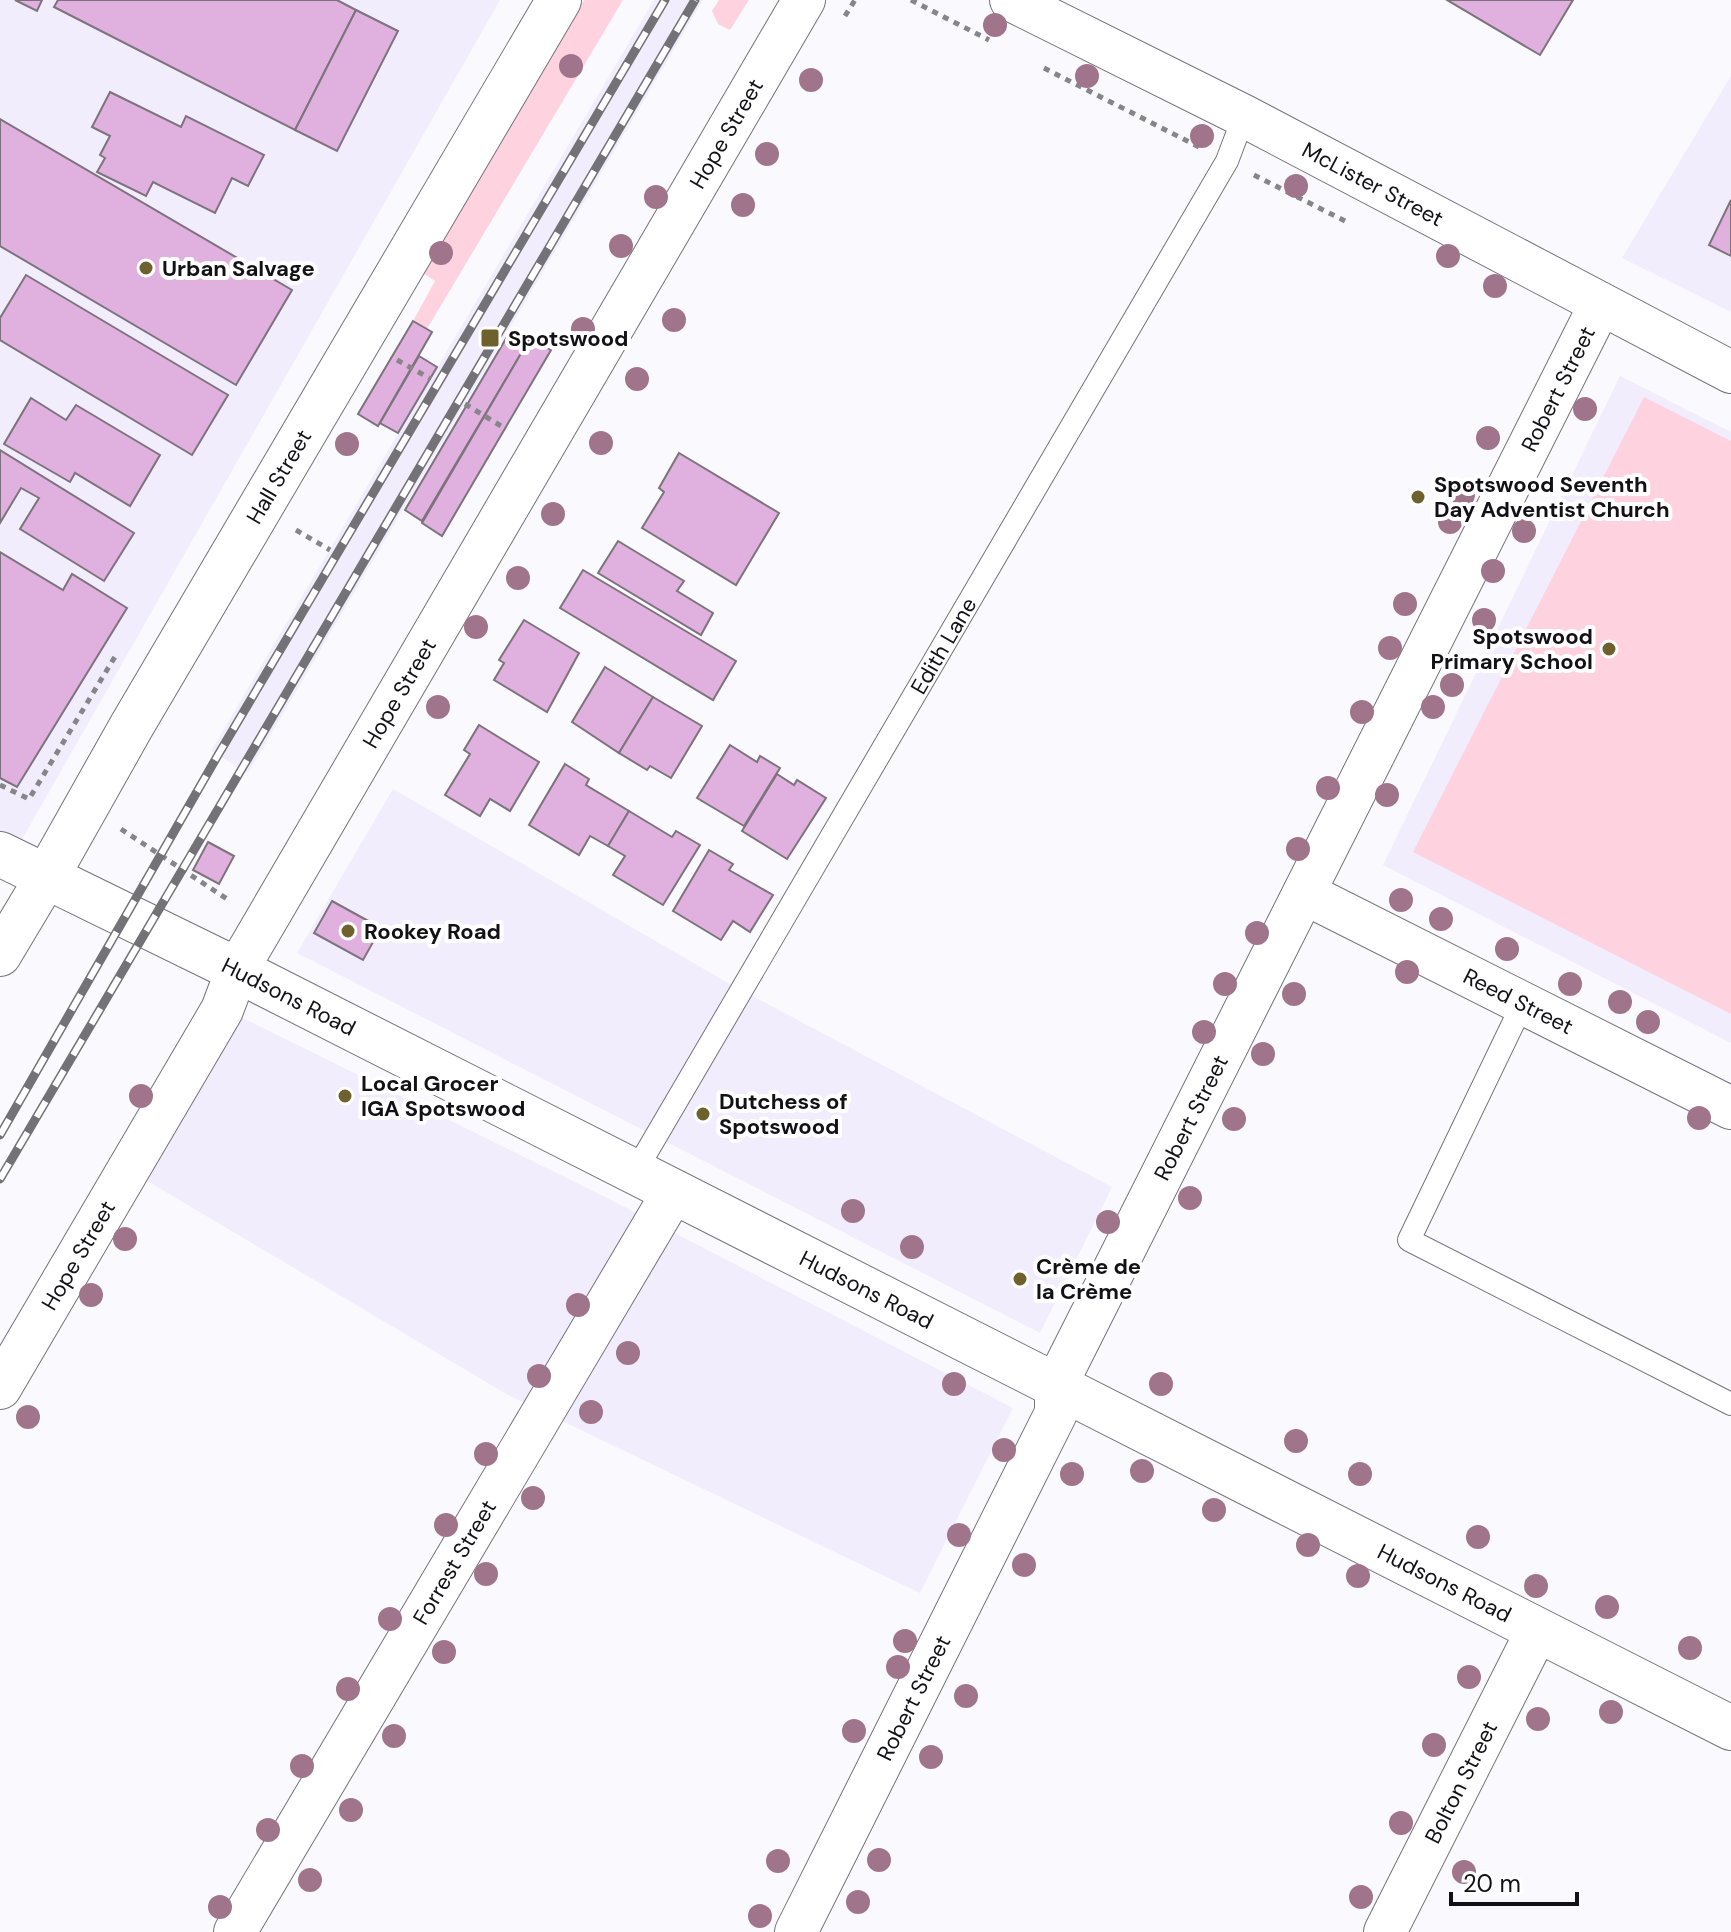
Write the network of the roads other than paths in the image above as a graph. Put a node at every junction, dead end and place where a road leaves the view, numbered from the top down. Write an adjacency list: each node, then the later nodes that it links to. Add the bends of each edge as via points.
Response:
1 (559, 0): 8 (street, Hall Street)
2 (804, 0): 11 (street, Hope Street)
3 (1011, 0): 4 (street, McLister Street)
4 (1244, 116): 5 (street, McLister Street); 14 (lane, Edith Lane, via 1227,161)
5 (1600, 305): 6 (street, McLister Street); 9 (street, Robert Street)
6 (1731, 372)
7 (0, 854): 8 (street, Hudsons Road)
8 (46, 878): 10 (street, Hall Street); 11 (street, Hudsons Road)
9 (1304, 893): 12 (street, Reed Street); 16 (street, Robert Street)
10 (0, 955)
11 (237, 970): 14 (street, Hudsons Road); 17 (street, Hope Street, via 222,1010)
12 (1523, 1003): 13 (street, Reed Street); 18 (lane, via 1409,1240)
13 (1731, 1108)
14 (635, 1172): 15 (street, Hudsons Road)
15 (674, 1191): 16 (street, Hudsons Road); 21 (street, Forrest Street)
16 (1056, 1385): 19 (street, Hudsons Road); 22 (street, Robert Street, via 1056,1413)
17 (0, 1388)
18 (1731, 1404)
19 (1537, 1631): 20 (street, Hudsons Road); 23 (street, Bolton Street)
20 (1731, 1728)
21 (235, 1932)
22 (796, 1932)
23 (1385, 1932)

